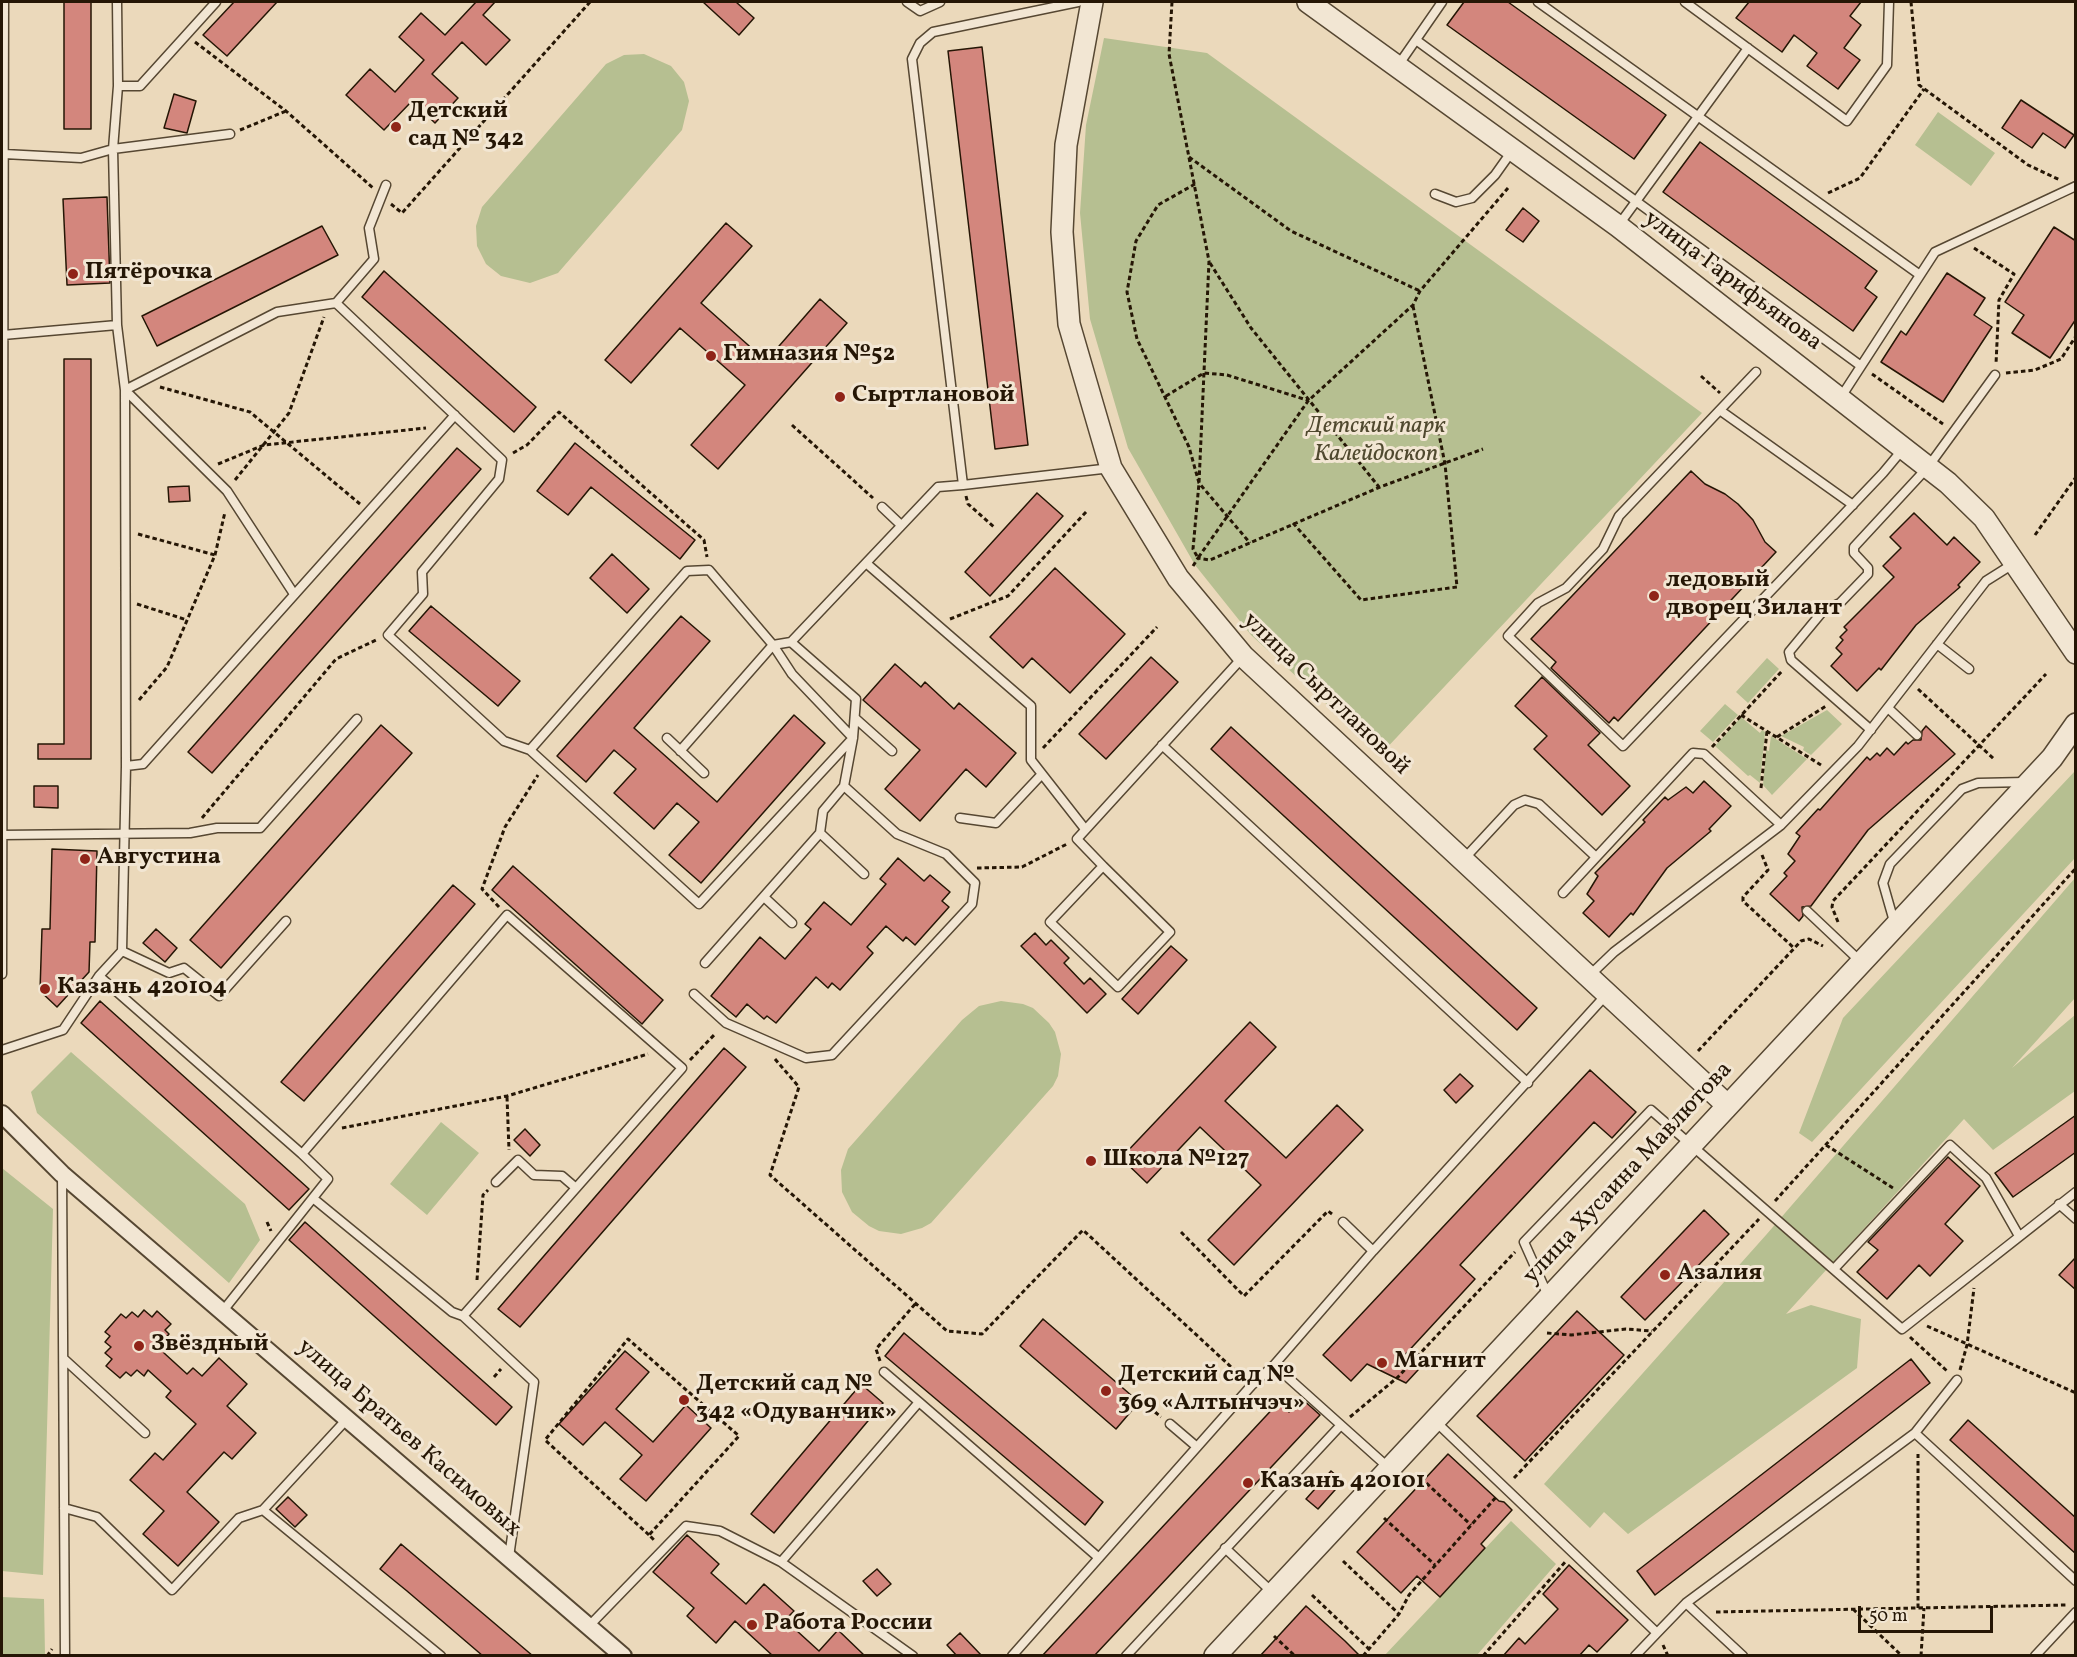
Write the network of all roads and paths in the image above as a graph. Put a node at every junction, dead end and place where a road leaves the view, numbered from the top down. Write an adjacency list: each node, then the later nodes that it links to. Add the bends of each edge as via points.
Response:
1 (4, 2): 27 (lane)
2 (117, 2): 20 (lane)
3 (216, 2): 16 (lane)
4 (590, 2): 34 (path, via 402,213)
5 (907, 2): 6 (lane, via 920,11)
6 (940, 2)
7 (1078, 2): 75 (lane, via 933,32 920,43 912,59)
8 (1092, 2): 71 (street, улица Сыртлановой, via 1066,145 1062,232 1070,324)
9 (1172, 2): 28 (path, via 1169,54)
10 (1308, 2): 19 (street, улица Гарифьянова)
11 (1442, 2): 17 (lane)
12 (1538, 2): 23 (lane)
13 (1685, 2): 18 (lane)
14 (1889, 2): 18 (lane, via 1887,65 1847,121)
15 (1911, 2): 21 (path, via 1919,85)
16 (186, 35): 20 (lane, via 140,86); 22 (path)
17 (1416, 40): 19 (lane); 35 (lane)
18 (1748, 48): 23 (lane)
19 (1396, 68): 26 (street, улица Гарифьянова)
20 (118, 86): 25 (lane)
21 (1924, 89): 31 (path, via 2028,165); 36 (path, via 1860,178)
22 (286, 111): 24 (path); 34 (path)
23 (1697, 115): 35 (lane); 36 (lane)
24 (230, 134): 25 (lane)
25 (113, 150): 27 (lane, via 81,158); 44 (lane)
26 (1512, 151): 33 (lane, via 1490,182 1472,198 1456,202); 37 (street, улица Гарифьянова)
27 (4, 154): 45 (lane)
28 (1189, 157): 29 (path); 41 (path, via 1291,231)
29 (1195, 184): 39 (path); 54 (path, via 1158,204 1136,241 1127,292 1137,339)
30 (386, 185): 34 (lane)
31 (2075, 186): 38 (lane)
32 (1508, 189): 41 (path)
33 (1435, 194)
34 (381, 196): 42 (lane, via 369,228 374,259)
35 (1637, 200): 37 (lane); 47 (lane)
36 (1815, 200): 40 (lane)
37 (1617, 226): 55 (street, улица Гарифьянова)
38 (1959, 239): 40 (lane, via 1935,252); 50 (path, via 2014,274 1999,300)
39 (1209, 261): 49 (path); 56 (path, via 1251,328)
40 (1920, 275): 47 (lane)
41 (1420, 291): 43 (path)
42 (332, 303): 52 (lane, via 277,312); 59 (lane); 62 (path, via 289,413)
43 (1413, 305): 56 (path); 69 (path)
44 (117, 326): 45 (lane); 53 (lane)
45 (3, 335): 145 (lane)
46 (2076, 336): 50 (path, via 2061,359 2035,370)
47 (1861, 366): 55 (lane); 63 (path)
48 (1756, 372): 57 (lane)
49 (1204, 373): 54 (path); 56 (path, via 1227,375); 74 (path)
50 (1995, 375): 63 (lane)
51 (1701, 376): 57 (path)
52 (141, 382): 53 (lane); 62 (path, via 250,412)
53 (125, 390): 72 (lane); 86 (lane)
54 (1166, 396): 74 (path, via 1189,447)
55 (1840, 397): 66 (street, улица Гарифьянова)
56 (1308, 401): 76 (path); 82 (path)
57 (1730, 401): 58 (lane)
58 (1721, 411): 78 (lane); 78 (lane, via 1619,516 1603,549 1566,588 1538,603 1508,636 1623,746)
59 (455, 416): 61 (lane); 68 (lane)
60 (792, 424): 79 (path)
61 (445, 426): 64 (path); 81 (lane)
62 (274, 432): 64 (path); 65 (path)
63 (1954, 432): 70 (lane)
64 (286, 442): 65 (path); 81 (path)
65 (264, 444): 72 (path); 77 (path)
66 (1905, 447): 70 (street, улица Гарифьянова); 78 (lane)
67 (1483, 449): 69 (path)
68 (502, 460): 94 (path, via 527,444 559,412 704,540); 100 (lane, via 500,479 422,572 423,594)
69 (1445, 464): 76 (path); 83 (path, via 1457,587 1361,600)
70 (1928, 467): 91 (street, улица Гарифьянова, via 1984,518); 106 (lane, via 1854,546 1854,553 1868,568 1868,574 1840,603 1820,615 1789,652)
71 (1112, 468): 75 (lane); 105 (street, улица Сыртлановой, via 1178,578)
72 (205, 470): 77 (lane)
73 (2076, 477): 87 (path)
74 (1199, 483): 82 (path); 90 (path, via 1193,549)
75 (963, 485): 84 (lane, via 938,487); 85 (path, via 968,504)
76 (1380, 487): 83 (path)
77 (228, 493): 89 (path); 95 (lane)
78 (1853, 505)
79 (882, 507): 84 (lane)
80 (1087, 511): 98 (path, via 1008,596)
81 (369, 512): 95 (lane)
82 (1227, 516): 88 (path); 90 (path)
83 (1293, 523): 88 (path)
84 (901, 525): 92 (lane)
85 (994, 527)
86 (126, 531): 89 (path); 96 (lane)
87 (2035, 535)
88 (1250, 543): 90 (path, via 1210,560)
89 (215, 555): 97 (path)
90 (1198, 558): 93 (path)
91 (2016, 562): 102 (lane, via 1989,578); 104 (street, улица Гарифьянова)
92 (866, 563): 98 (lane); 101 (lane)
93 (1192, 569)
94 (709, 570): 103 (lane); 125 (lane, via 687,571)
95 (294, 594): 132 (lane, via 143,764)
96 (126, 601): 97 (path); 112 (lane)
97 (187, 620): 112 (path, via 167,667)
98 (937, 625): 130 (lane, via 1031,706)
99 (1157, 627): 130 (path)
100 (388, 635): 125 (lane, via 504,741); 143 (path, via 336,659)
101 (791, 642): 103 (lane); 114 (lane, via 856,699)
102 (1937, 644): 107 (lane); 109 (lane)
103 (773, 645): 122 (lane, via 792,674); 126 (lane)
104 (2076, 652)
105 (1243, 656): 123 (lane); 149 (street, улица Сыртлановой)
106 (1791, 660): 110 (lane); 113 (path)
107 (1969, 669)
108 (2046, 674): 124 (path)
109 (1909, 680): 111 (lane); 124 (path)
110 (1836, 699): 118 (lane); 120 (path)
111 (1888, 708): 118 (lane); 119 (lane)
112 (126, 715): 132 (lane)
113 (1741, 715): 117 (path); 128 (path)
114 (855, 718): 122 (lane); 127 (lane)
115 (357, 719): 143 (lane, via 260,828 217,828)
116 (2076, 724): 136 (street, улица Хусаина Мавлютова)
117 (1767, 730): 120 (path); 138 (path)
118 (1871, 730): 133 (lane)
119 (1917, 735)
120 (1776, 737): 133 (path)
121 (667, 738): 126 (lane)
122 (853, 738): 131 (lane, via 699,904); 137 (lane)
123 (1162, 745): 141 (lane); 178 (lane)
124 (1980, 745): 129 (path); 160 (path, via 1833,901)
125 (530, 750): 131 (lane)
126 (680, 751): 134 (lane)
127 (892, 751)
128 (1704, 754): 138 (lane); 148 (lane, via 1690,755)
129 (1994, 759)
130 (1031, 760): 135 (lane)
131 (546, 764): 157 (path, via 505,827 482,889)
132 (126, 766): 142 (lane)
133 (1833, 772): 140 (lane)
134 (704, 773)
135 (1042, 774): 139 (lane, via 996,823); 141 (lane)
136 (2029, 782): 161 (street, улица Хусаина Мавлютова); 161 (lane, via 1978,783 1955,794 1886,871 1884,887)
137 (844, 786): 144 (lane, via 823,811); 152 (lane, via 897,834 946,854)
138 (1759, 805): 140 (lane)
139 (960, 818)
140 (1781, 825): 147 (lane)
141 (1085, 830): 146 (lane)
142 (123, 832): 143 (lane); 145 (lane); 164 (lane)
143 (190, 833)
144 (820, 833): 153 (lane); 155 (lane)
145 (2, 835): 167 (lane)
146 (1077, 839): 150 (lane); 152 (path, via 1022,867)
147 (1756, 846): 163 (path, via 1768,868 1743,901); 169 (lane, via 1614,952)
148 (1596, 856): 149 (lane, via 1539,804 1525,800 1514,805); 154 (lane)
149 (1462, 861): 169 (street, улица Сыртлановой)
150 (1103, 866): 150 (lane, via 1050,922 1118,987 1170,932)
151 (2076, 868): 184 (path)
152 (960, 869): 173 (lane, via 975,883 972,904 831,1055 806,1058)
153 (864, 874)
154 (1563, 893)
155 (764, 897): 159 (lane); 165 (lane)
156 (1806, 911): 166 (lane)
157 (507, 915): 175 (lane); 182 (lane)
158 (286, 921): 164 (lane, via 219,996 184,968 169,973)
159 (792, 923)
160 (1839, 924)
161 (1896, 926): 166 (street, улица Хусаина Мавлютова)
162 (1824, 946): 163 (path, via 1807,939)
163 (1794, 948): 176 (path)
164 (122, 951): 168 (lane)
165 (705, 963)
166 (1861, 963): 180 (street, улица Хусаина Мавлютова)
167 (2, 974)
168 (99, 976): 174 (lane, via 63,1030); 185 (lane)
169 (1587, 978): 171 (street, улица Сыртлановой)
170 (694, 994): 172 (lane)
171 (1606, 995): 178 (lane); 180 (street, улица Сыртлановой)
172 (726, 1023): 173 (lane); 177 (path)
173 (772, 1043): 205 (path, via 776,1062 799,1087 770,1175)
174 (2, 1050)
175 (662, 1050): 177 (lane); 179 (path)
176 (1698, 1051)
177 (682, 1068): 189 (lane)
178 (1528, 1083): 200 (lane)
179 (507, 1096): 182 (path); 186 (path, via 508,1149)
180 (1727, 1105): 183 (street, улица Хусаина Мавлютова)
181 (2, 1114): 187 (street, улица Братьев Касимовых)
182 (320, 1133): 185 (lane)
183 (1692, 1143): 194 (lane); 199 (lane, via 1651,1110); 203 (street, улица Хусаина Мавлютова)
184 (1826, 1145): 191 (path); 194 (path)
185 (302, 1154): 192 (lane, via 328,1179)
186 (519, 1160): 188 (lane); 189 (lane, via 534,1175 562,1176)
187 (62, 1174): 206 (street, улица Братьев Касимовых); 213 (lane)
188 (496, 1182): 204 (path, via 483,1195)
189 (576, 1188): 204 (lane)
190 (2076, 1192): 193 (lane)
191 (1903, 1195): 198 (lane, via 1950,1145 1986,1178); 201 (lane)
192 (314, 1199): 206 (lane); 207 (lane, via 452,1312)
193 (2059, 1204): 195 (lane); 198 (lane)
194 (1767, 1210): 201 (lane); 210 (path)
195 (2076, 1220)
196 (1343, 1222): 197 (path, via 1328,1210 1244,1296); 200 (lane)
197 (1181, 1232)
198 (2019, 1236): 202 (lane)
199 (1524, 1242): 203 (lane); 223 (path, via 1398,1377)
200 (1373, 1251): 214 (lane)
201 (1834, 1269): 209 (lane)
202 (1977, 1270): 208 (lane); 212 (path)
203 (1549, 1298): 221 (street, улица Хусаина Мавлютова)
204 (475, 1302): 207 (lane)
205 (916, 1304): 215 (path, via 876,1349); 217 (path, via 947,1331 982,1334 1083,1230)
206 (222, 1312): 220 (street, улица Братьев Касимовых)
207 (463, 1316): 238 (lane, via 534,1382)
208 (1913, 1320): 209 (lane); 212 (path)
209 (1902, 1329): 216 (path)
210 (1652, 1331): 211 (path, via 1626,1329 1571,1335); 229 (path)
211 (1547, 1332)
212 (1967, 1345): 216 (path); 218 (path)
213 (64, 1359): 224 (lane); 230 (lane)
214 (1274, 1365): 217 (lane); 223 (lane)
215 (884, 1372): 219 (lane)
216 (1958, 1380): 225 (lane)
217 (1251, 1386): 226 (lane)
218 (2076, 1393)
219 (918, 1402): 239 (lane); 241 (lane)
220 (347, 1419): 231 (lane); 238 (street, улица Братьев Касимовых)
221 (1435, 1421): 227 (street, улица Хусаина Мавлютова); 229 (lane)
222 (1170, 1424): 226 (lane)
223 (1340, 1425): 227 (lane); 236 (lane)
224 (145, 1433)
225 (1916, 1435): 243 (lane); 246 (lane); 248 (path)
226 (1197, 1447): 239 (lane)
227 (1390, 1469): 244 (street, улица Хусаина Мавлютова)
228 (1421, 1478): 233 (path)
229 (1505, 1488): 233 (path); 237 (lane)
230 (64, 1508): 231 (lane, via 96,1517 172,1590 239,1518); 259 (lane)
231 (263, 1510): 260 (lane)
232 (1384, 1518): 242 (path)
233 (1471, 1525): 242 (path)
234 (649, 1535): 234 (path, via 739,1436 628,1339 545,1440); 235 (path)
235 (656, 1543)
236 (1225, 1548): 244 (lane); 264 (lane)
237 (1573, 1553): 255 (lane); 267 (path)
238 (508, 1557): 254 (street, улица Братьев Касимовых)
239 (1100, 1558): 263 (lane)
240 (1343, 1561): 253 (path)
241 (781, 1562): 254 (lane, via 720,1531 686,1526); 262 (lane)
242 (1436, 1565): 253 (path, via 1409,1595)
243 (2076, 1581)
244 (1273, 1593): 258 (street, улица Хусаина Мавлютова)
245 (1312, 1595): 257 (path)
246 (1686, 1603): 251 (lane); 255 (lane)
247 (2076, 1604): 249 (path)
248 (1918, 1608): 249 (path); 250 (path)
249 (1924, 1608): 271 (path)
250 (1853, 1609): 251 (path); 270 (path)
251 (1696, 1612): 269 (lane)
252 (2076, 1612): 272 (lane)
253 (1400, 1614): 257 (path)
254 (589, 1626): 261 (street, улица Братьев Касимовых)
255 (1657, 1633): 268 (lane)
256 (1274, 1636): 265 (path)
257 (1369, 1649): 266 (path)
258 (1222, 1653)
259 (65, 1656)
260 (441, 1656)
261 (623, 1656)
262 (913, 1656)
263 (1012, 1656)
264 (1126, 1656)
265 (1295, 1656)
266 (1363, 1656)
267 (1483, 1656)
268 (1635, 1656)
269 (1743, 1656)
270 (1902, 1656)
271 (1922, 1656)
272 (2035, 1656)

